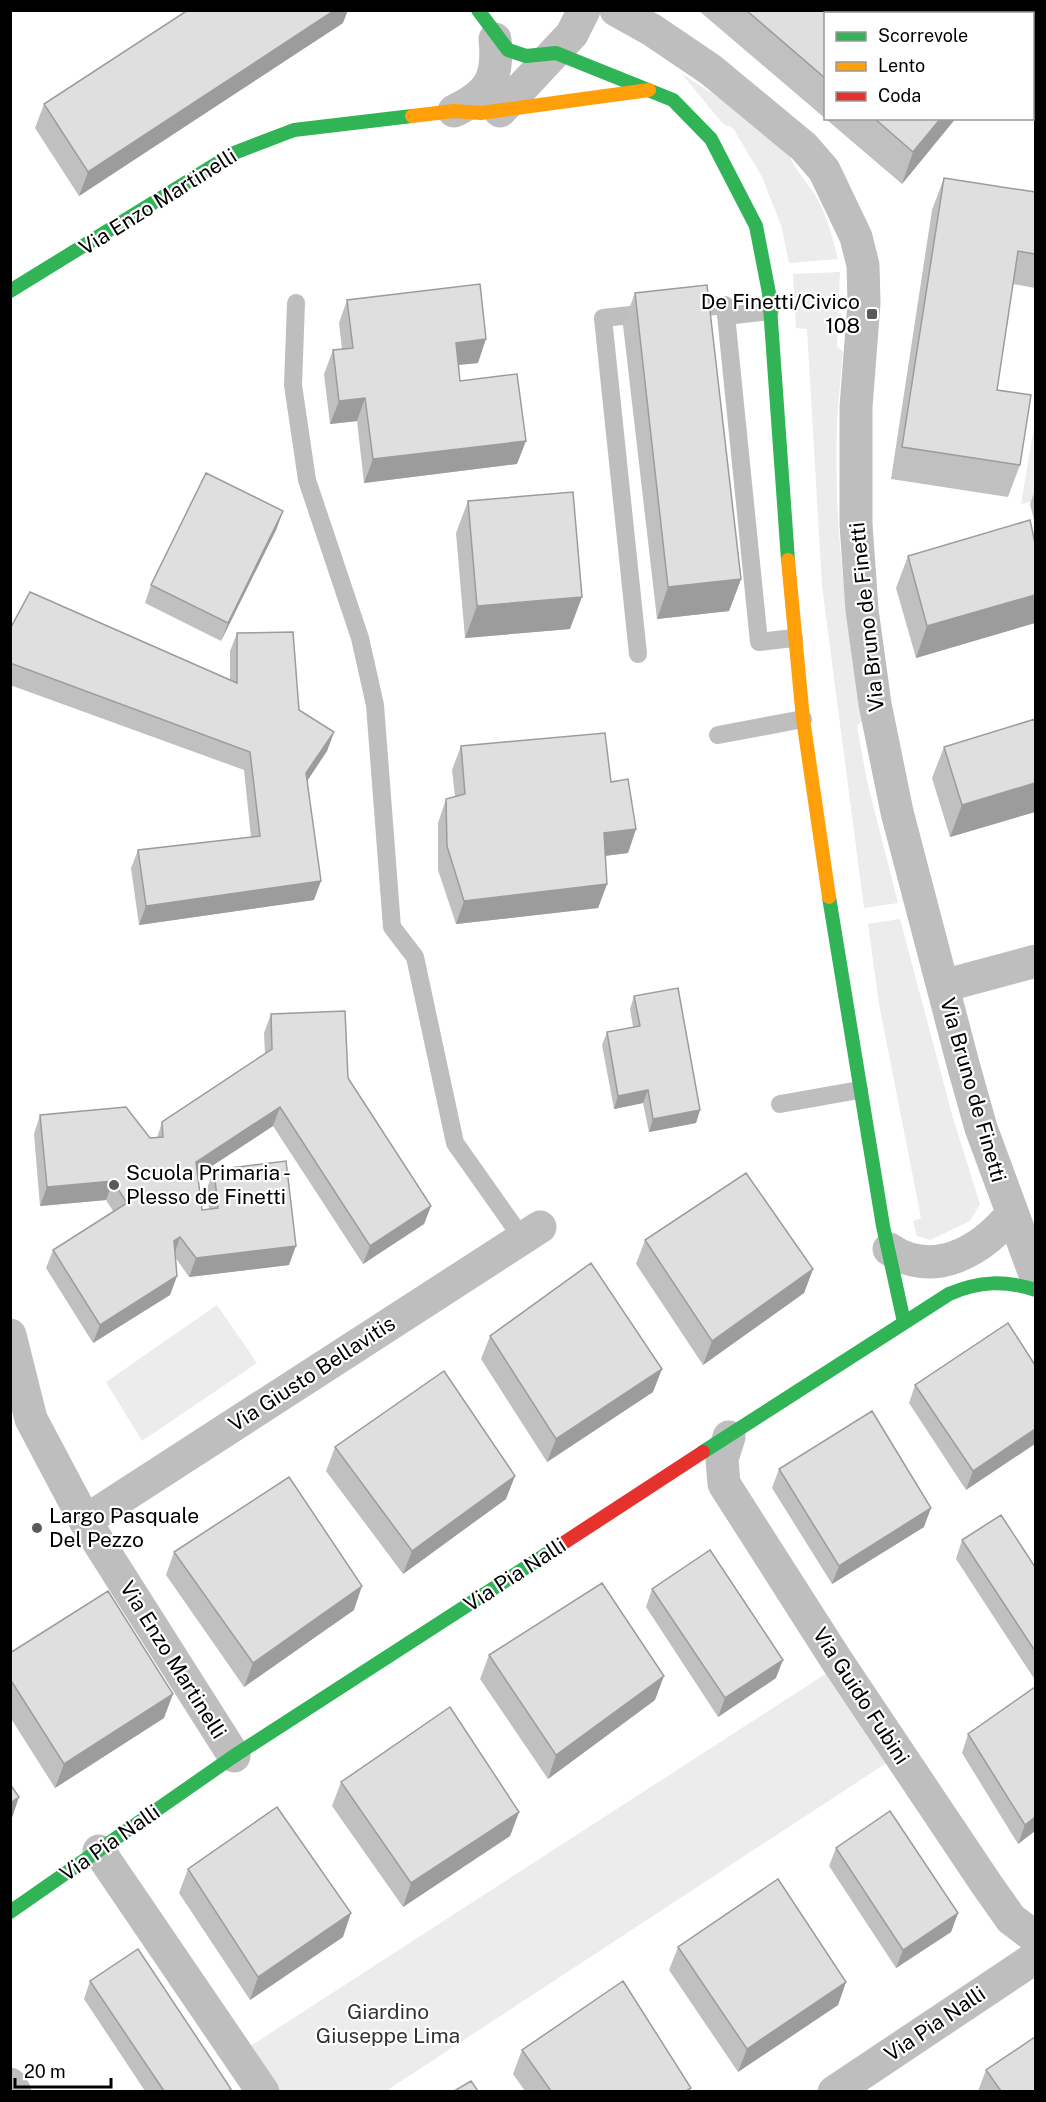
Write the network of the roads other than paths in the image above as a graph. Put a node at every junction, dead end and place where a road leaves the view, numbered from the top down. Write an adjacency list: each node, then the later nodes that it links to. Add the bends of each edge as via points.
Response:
1 (584, 10): 4 (street, via 572,34)
2 (616, 10): 17 (street, Via Bruno de Finetti, via 711,70 804,147 824,170 856,237 863,274 855,473 862,610 888,772)
3 (487, 21): 4 (street, via 506,50 536,57); 6 (street, via 495,74 475,101)
4 (556, 53): 5 (street); 7 (street)
5 (650, 90): 7 (street, Via Enzo Martinelli); 10 (street, via 673,100 691,117 711,139 734,179 756,226)
6 (454, 111): 7 (street, Via Enzo Martinelli); 8 (street, Via Enzo Martinelli, via 294,130 234,153)
7 (500, 111)
8 (10, 291)
9 (296, 303): 21 (lane, via 293,386 307,480 360,638 375,705 392,927 415,957 454,1143)
10 (770, 311): 11 (lane); 12 (street)
11 (726, 316): 12 (lane, via 759,642); 13 (lane, via 725,305 603,318)
12 (794, 638): 14 (street)
13 (639, 654)
14 (803, 719): 15 (lane); 18 (street)
15 (718, 735)
16 (1035, 961): 17 (street)
17 (943, 986): 20 (street, Via Bruno de Finetti, via 981,1128)
18 (859, 1090): 19 (lane); 22 (street)
19 (780, 1104)
20 (1011, 1215): 22 (street, via 983,1243 949,1259 912,1262); 23 (street, Via Bruno de Finetti)
21 (531, 1233): 28 (street, Via Giusto Bellavitis)
22 (888, 1249): 25 (street)
23 (1035, 1277)
24 (1035, 1290): 25 (street, Via Pia Nalli, via 1006,1281 982,1281 953,1291)
25 (904, 1322): 27 (street, Via Pia Nalli)
26 (10, 1335): 28 (street, Via Enzo Martinelli, via 31,1419)
27 (729, 1437): 29 (street, Via Pia Nalli); 32 (street, Via Guido Fubini, via 722,1459 724,1484 987,1885 1011,1919)
28 (85, 1521): 29 (street, Via Enzo Martinelli)
29 (234, 1756): 30 (street, Via Pia Nalli)
30 (99, 1851): 31 (street, Via Pia Nalli); 36 (street)
31 (10, 1912)
32 (1035, 1938)
33 (1035, 1957): 37 (street, Via Pia Nalli)
34 (10, 2084): 35 (street)
35 (15, 2091)
36 (263, 2091)
37 (834, 2091)

